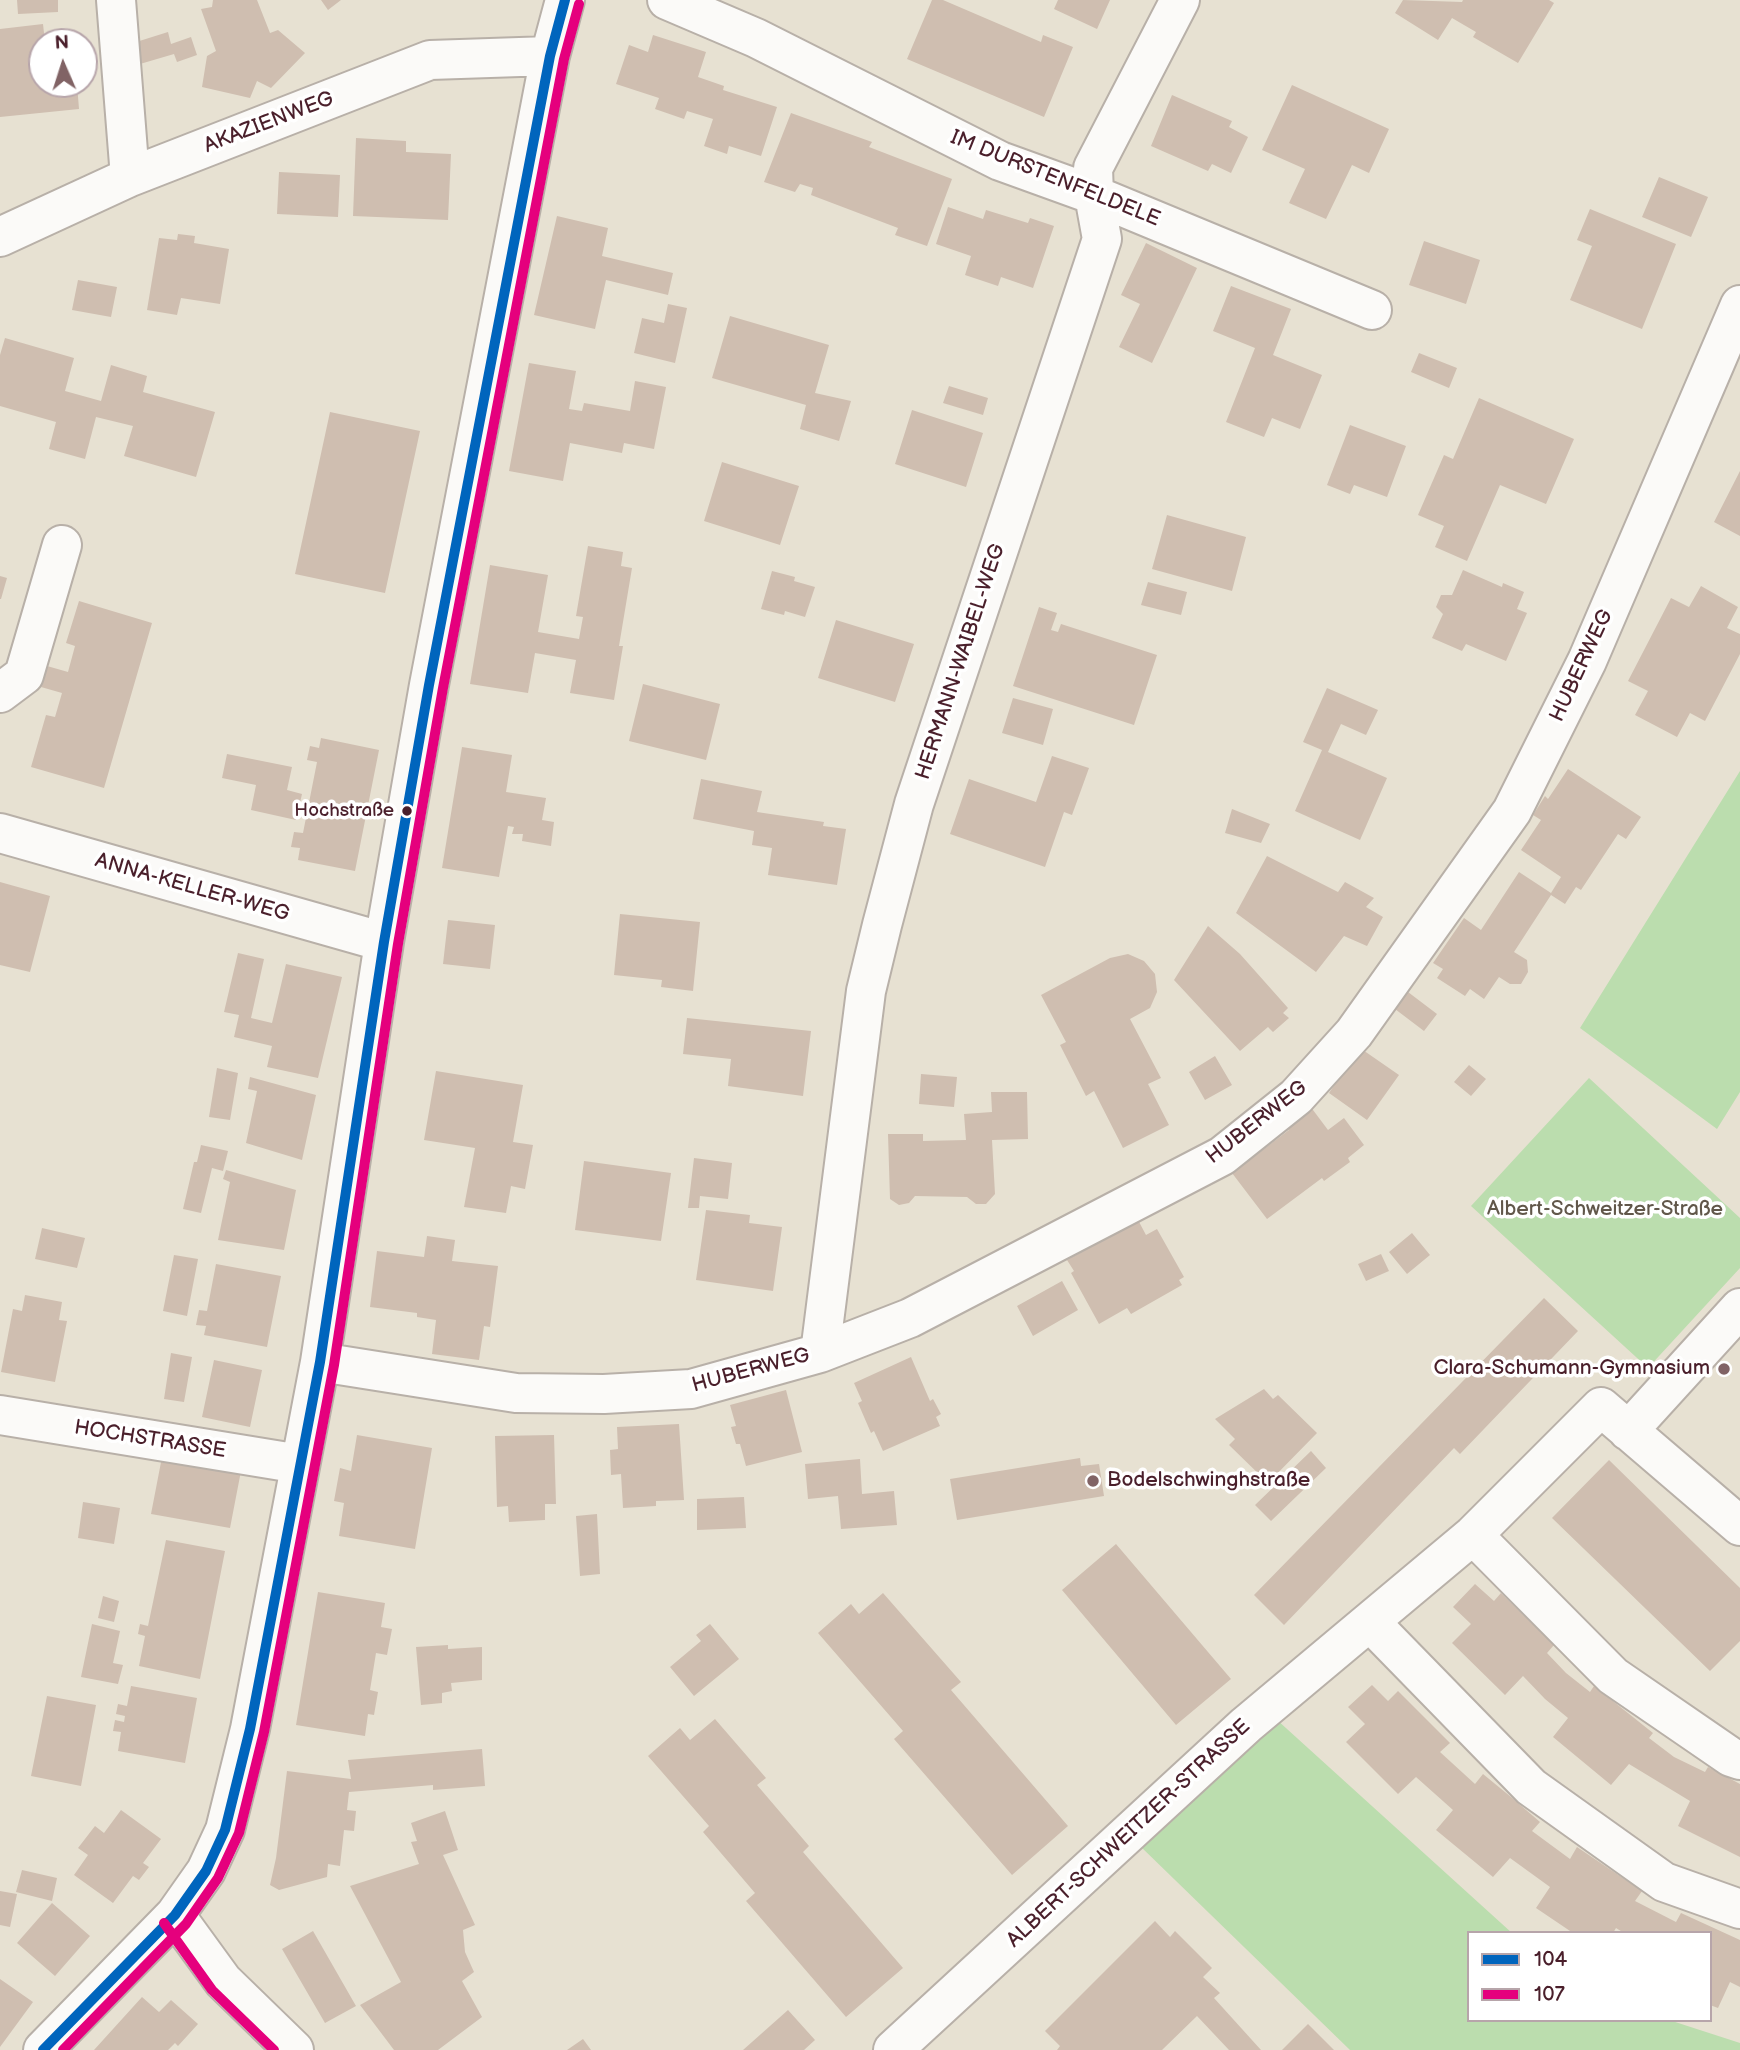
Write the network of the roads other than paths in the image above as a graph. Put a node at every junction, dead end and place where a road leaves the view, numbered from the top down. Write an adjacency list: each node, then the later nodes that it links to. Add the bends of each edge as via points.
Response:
1 (116, 0): 6 (street)
2 (565, 0): 5 (street)
3 (667, 0): 7 (street, IM DURSTENFELDELE, via 756,38 999,161)
4 (1180, 0): 7 (street, HERMANN-WAIBEL-WEG, via 1093,168)
5 (550, 55): 6 (street, AKAZIENWEG, via 430,60); 14 (street)
6 (130, 177): 8 (street, AKAZIENWEG)
7 (1094, 195): 10 (street, IM DURSTENFELDELE); 16 (street, HERMANN-WAIBEL-WEG, via 1102,239 914,804 866,991)
8 (0, 237)
9 (1740, 305): 16 (street, HUBERWEG, via 1587,661 1512,811 1354,1033 1296,1097 1222,1156 910,1318)
10 (1372, 310)
11 (62, 545): 12 (street, via 24,675)
12 (0, 693)
13 (0, 833): 14 (street, ANNA-KELLER-WEG)
14 (384, 942): 17 (street)
15 (1740, 1308): 19 (street)
16 (820, 1353): 17 (street, HUBERWEG, via 691,1389 604,1394 516,1393)
17 (320, 1362): 20 (street)
18 (0, 1415): 20 (street, HOCHSTRASSE)
19 (1628, 1431): 21 (street); 22 (street, ALBERT-SCHWEITZER-STRASSE, via 1601,1406)
20 (300, 1464): 26 (street, via 250,1729 225,1830 206,1871)
21 (1740, 1526)
22 (1473, 1535): 23 (street, ALBERT-SCHWEITZER-STRASSE); 24 (street, via 1613,1676)
23 (1370, 1622): 25 (street, via 1531,1787 1664,1882); 29 (street, ALBERT-SCHWEITZER-STRASSE, via 1246,1725)
24 (1740, 1760)
25 (1740, 1909)
26 (175, 1915): 27 (street); 28 (street, via 223,1981)
27 (43, 2050)
28 (295, 2050)
29 (893, 2050)

